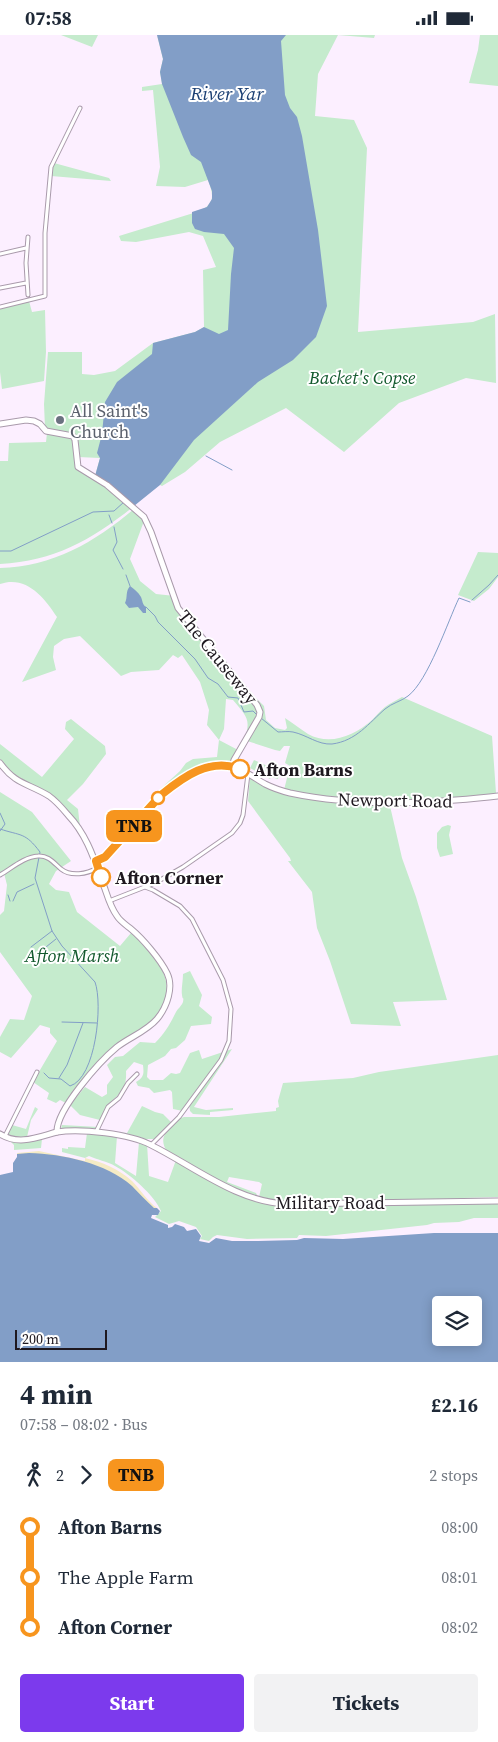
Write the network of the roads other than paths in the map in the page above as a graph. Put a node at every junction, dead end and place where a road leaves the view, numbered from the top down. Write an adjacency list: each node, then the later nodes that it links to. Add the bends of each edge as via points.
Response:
1 (80, 108): 8 (street, via 51,167 45,233 45,296)
2 (28, 237): 3 (street)
3 (27, 248): 4 (street); 5 (street)
4 (0, 253)
5 (26, 283): 6 (street); 7 (street)
6 (0, 288)
7 (28, 295)
8 (0, 307)
9 (0, 424): 11 (main road, The Causeway, via 30,420 38,422 46,431 73,437 78,467 107,485 144,517 178,608 260,710)
10 (0, 763): 14 (main road, via 8,774 50,797 69,815)
11 (232, 766): 12 (main road, Newport Road); 14 (main road, via 194,771 181,779 161,795 105,857)
12 (248, 774): 13 (main road, Newport Road, via 284,791 348,802 391,804); 17 (street, via 243,815 232,833)
13 (498, 796)
14 (96, 861): 15 (main road)
15 (98, 868): 16 (street, via 87,874 63,871 52,860 36,856); 20 (main road)
16 (0, 875)
17 (155, 883): 18 (street); 19 (street)
18 (144, 887): 19 (street); 20 (street)
19 (154, 890): 26 (street, via 180,905 192,919 223,980 230,1009 229,1041 221,1060 179,1117)
20 (109, 901): 23 (main road, via 117,917 145,943 167,973 169,996 155,1021 116,1048 71,1098 57,1125)
21 (37, 1072): 25 (street)
22 (137, 1074): 24 (street, via 108,1107)
23 (57, 1132): 24 (main road, Military Road); 25 (main road, Military Road, via 31,1140)
24 (96, 1133): 26 (main road, Military Road)
25 (5, 1137)
26 (151, 1145): 27 (main road, Military Road, via 237,1191 267,1203)
27 (498, 1201)

